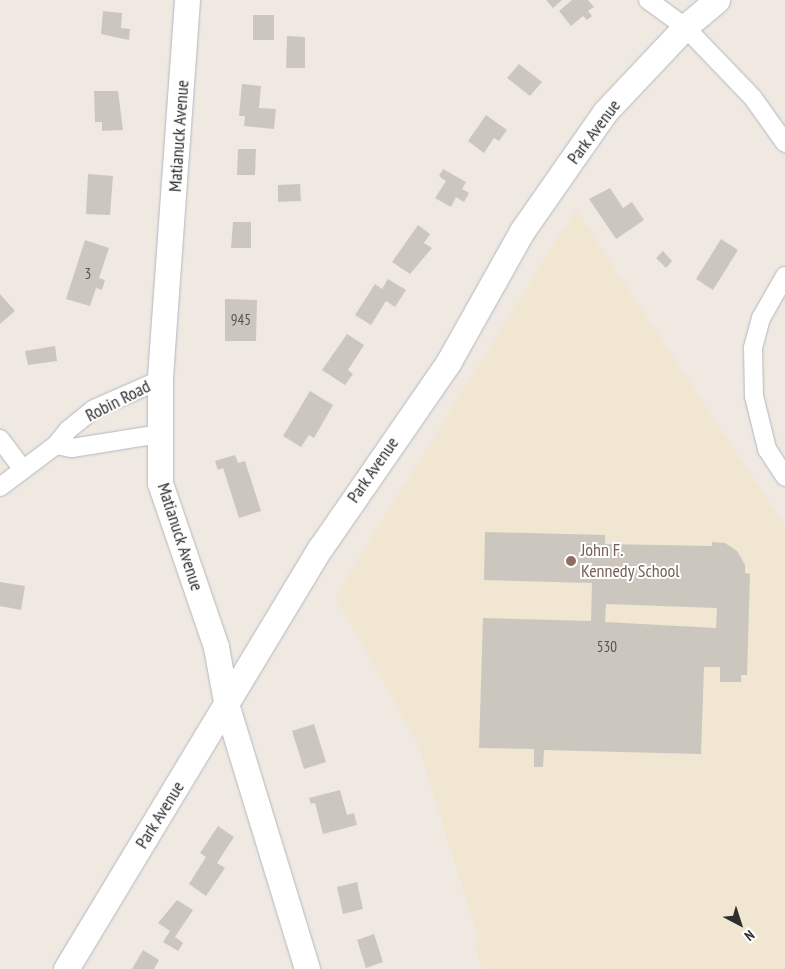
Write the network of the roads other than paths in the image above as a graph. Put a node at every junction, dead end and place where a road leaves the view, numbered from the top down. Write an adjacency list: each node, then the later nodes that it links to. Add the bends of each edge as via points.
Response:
1 (187, 0): 7 (main road, Matianuck Avenue)
2 (648, 0): 4 (street)
3 (716, 0): 4 (main road, Park Avenue)
4 (685, 26): 5 (street, via 753,98); 14 (main road, Park Avenue, via 605,112 522,231 448,363 340,518)
5 (785, 143)
6 (785, 276): 12 (street, via 761,318 753,348 754,396 767,449)
7 (160, 380): 8 (main road, Matianuck Avenue); 10 (street, Robin Road, via 94,409 68,430)
8 (160, 434): 10 (street, Robin Road, via 72,448); 14 (main road, Matianuck Avenue, via 160,483 216,647)
9 (0, 439): 11 (street)
10 (56, 445): 11 (street, Robin Road)
11 (23, 469): 13 (street, Robin Road)
12 (785, 477)
13 (0, 487)
14 (227, 707): 15 (main road, Park Avenue); 16 (main road, Matianuck Avenue)
15 (66, 969)
16 (308, 969)

